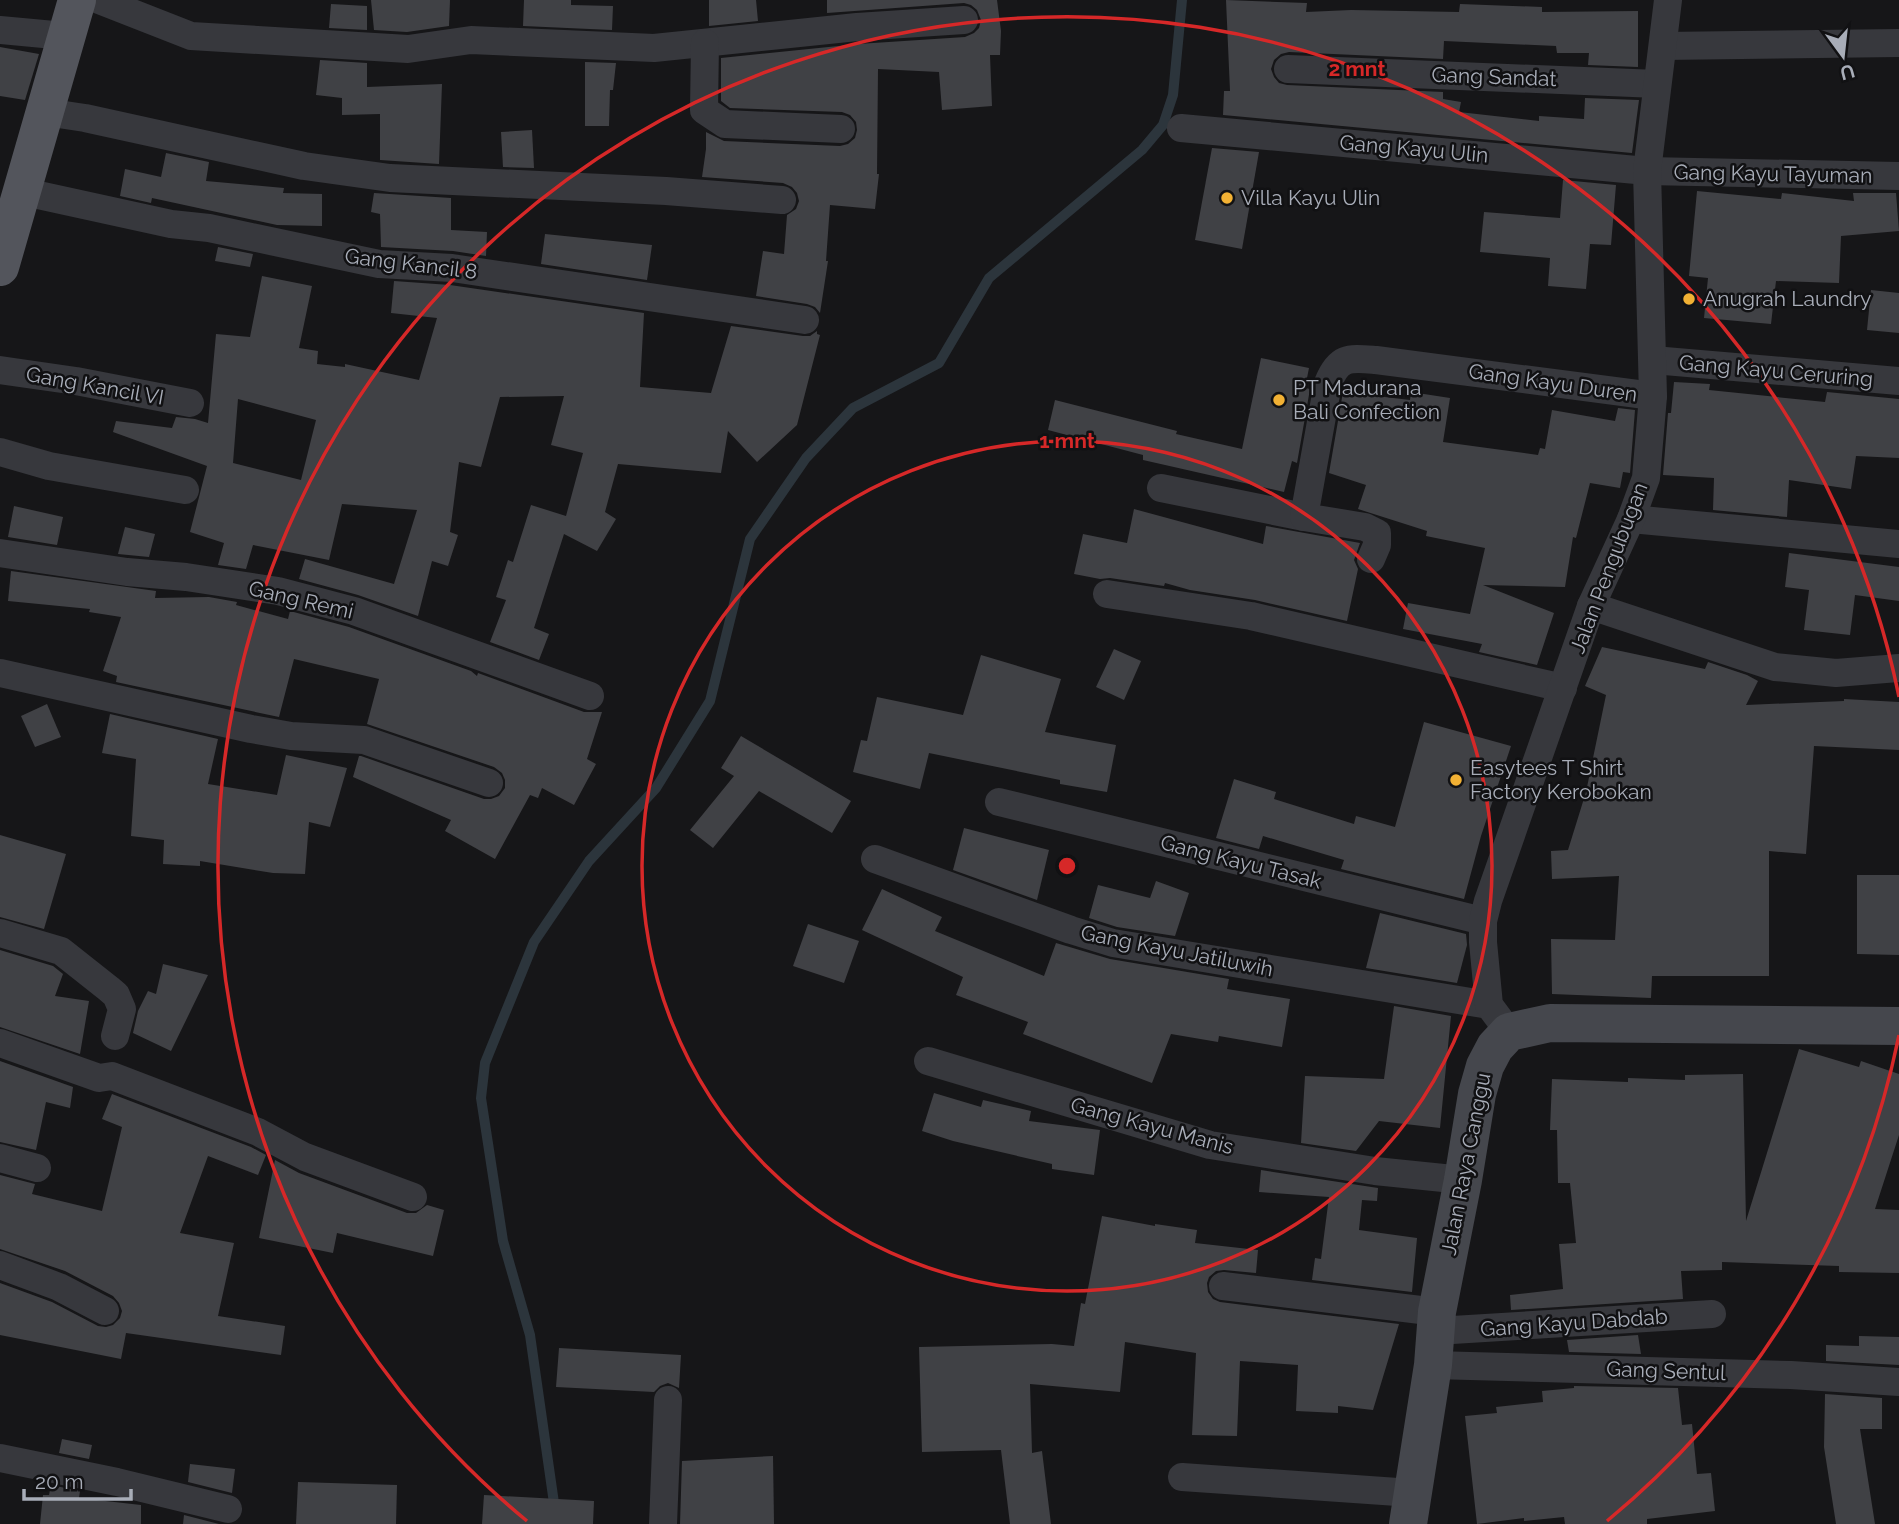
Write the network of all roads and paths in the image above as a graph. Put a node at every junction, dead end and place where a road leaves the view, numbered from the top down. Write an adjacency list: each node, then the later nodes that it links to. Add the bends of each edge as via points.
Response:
1 (1668, 0): 7 (street, Jalan Pengubugan)
2 (74, 9): 4 (street); 5 (street, via 191,36 408,49 471,40 654,48); 10 (main road)
3 (964, 20): 5 (street)
4 (0, 30)
5 (705, 43): 12 (street, via 704,110 726,124)
6 (1899, 43): 7 (street)
7 (1663, 47): 9 (street, Jalan Pengubugan)
8 (1288, 69): 9 (street, Gang Sandat)
9 (1657, 84): 13 (street, Jalan Pengubugan)
10 (45, 112): 15 (main road); 16 (street, via 304,166 390,178)
11 (1181, 128): 13 (street, Gang Kayu Ulin)
12 (841, 129)
13 (1647, 171): 14 (street, Gang Kayu Tayuman); 19 (street, Jalan Pengubugan)
14 (1899, 176)
15 (13, 197): 17 (main road); 18 (street, Gang Kancil 8, via 209,228 379,264 452,268)
16 (782, 200)
17 (0, 267)
18 (805, 320)
19 (1653, 360): 21 (street, Gang Kayu Ceruring); 22 (street, Jalan Pengubugan)
20 (13, 372): 23 (street, Gang Kancil VI)
21 (1899, 381)
22 (1653, 396): 27 (street, Gang Kayu Duren, via 1376,360 1344,360 1328,383); 28 (street, Jalan Pengubugan, via 1646,478)
23 (190, 403)
24 (5, 454): 26 (street)
25 (1161, 488): 27 (street)
26 (185, 490)
27 (1304, 517): 31 (street, via 1377,533)
28 (1631, 519): 29 (street); 33 (street, Jalan Pengubugan)
29 (1899, 544)
30 (1, 553): 37 (street, Gang Remi, via 278,591 354,611)
31 (1371, 559)
32 (1107, 594): 36 (street, via 1251,616)
33 (1591, 606): 34 (street, via 1775,667 1836,673); 36 (street, Jalan Pengubugan)
34 (1899, 668)
35 (5, 674): 38 (street, via 251,729 364,740)
36 (1563, 688): 41 (street, Jalan Pengubugan)
37 (590, 696)
38 (489, 783)
39 (999, 802): 41 (street, Gang Kayu Tasak)
40 (875, 859): 43 (street, Gang Kayu Jatiluwih, via 1113,943)
41 (1483, 922): 43 (street, Jalan Pengubugan)
42 (0, 933): 45 (street, via 61,951 116,995 122,1009)
43 (1499, 1019): 44 (main road); 50 (main road, Jalan Raya Canggu, via 1495,1047 1477,1094)
44 (1899, 1026)
45 (115, 1036)
46 (0, 1043): 51 (street, via 86,1073 112,1076)
47 (928, 1061): 50 (street, Gang Kayu Manis, via 1210,1146)
48 (0, 1158): 49 (street)
49 (37, 1168)
50 (1463, 1180): 56 (main road, Jalan Raya Canggu)
51 (413, 1197)
52 (10, 1269): 54 (street)
53 (1223, 1286): 56 (street)
54 (105, 1311)
55 (1712, 1314): 56 (street, Gang Kayu Dabdab)
56 (1435, 1336): 57 (street, Gang Sentul, via 1791,1375); 61 (main road, Jalan Raya Canggu)
57 (1899, 1382)
58 (668, 1400): 63 (street)
59 (0, 1458): 62 (street)
60 (1182, 1477): 61 (street)
61 (1410, 1508)
62 (228, 1509)
63 (663, 1524)

